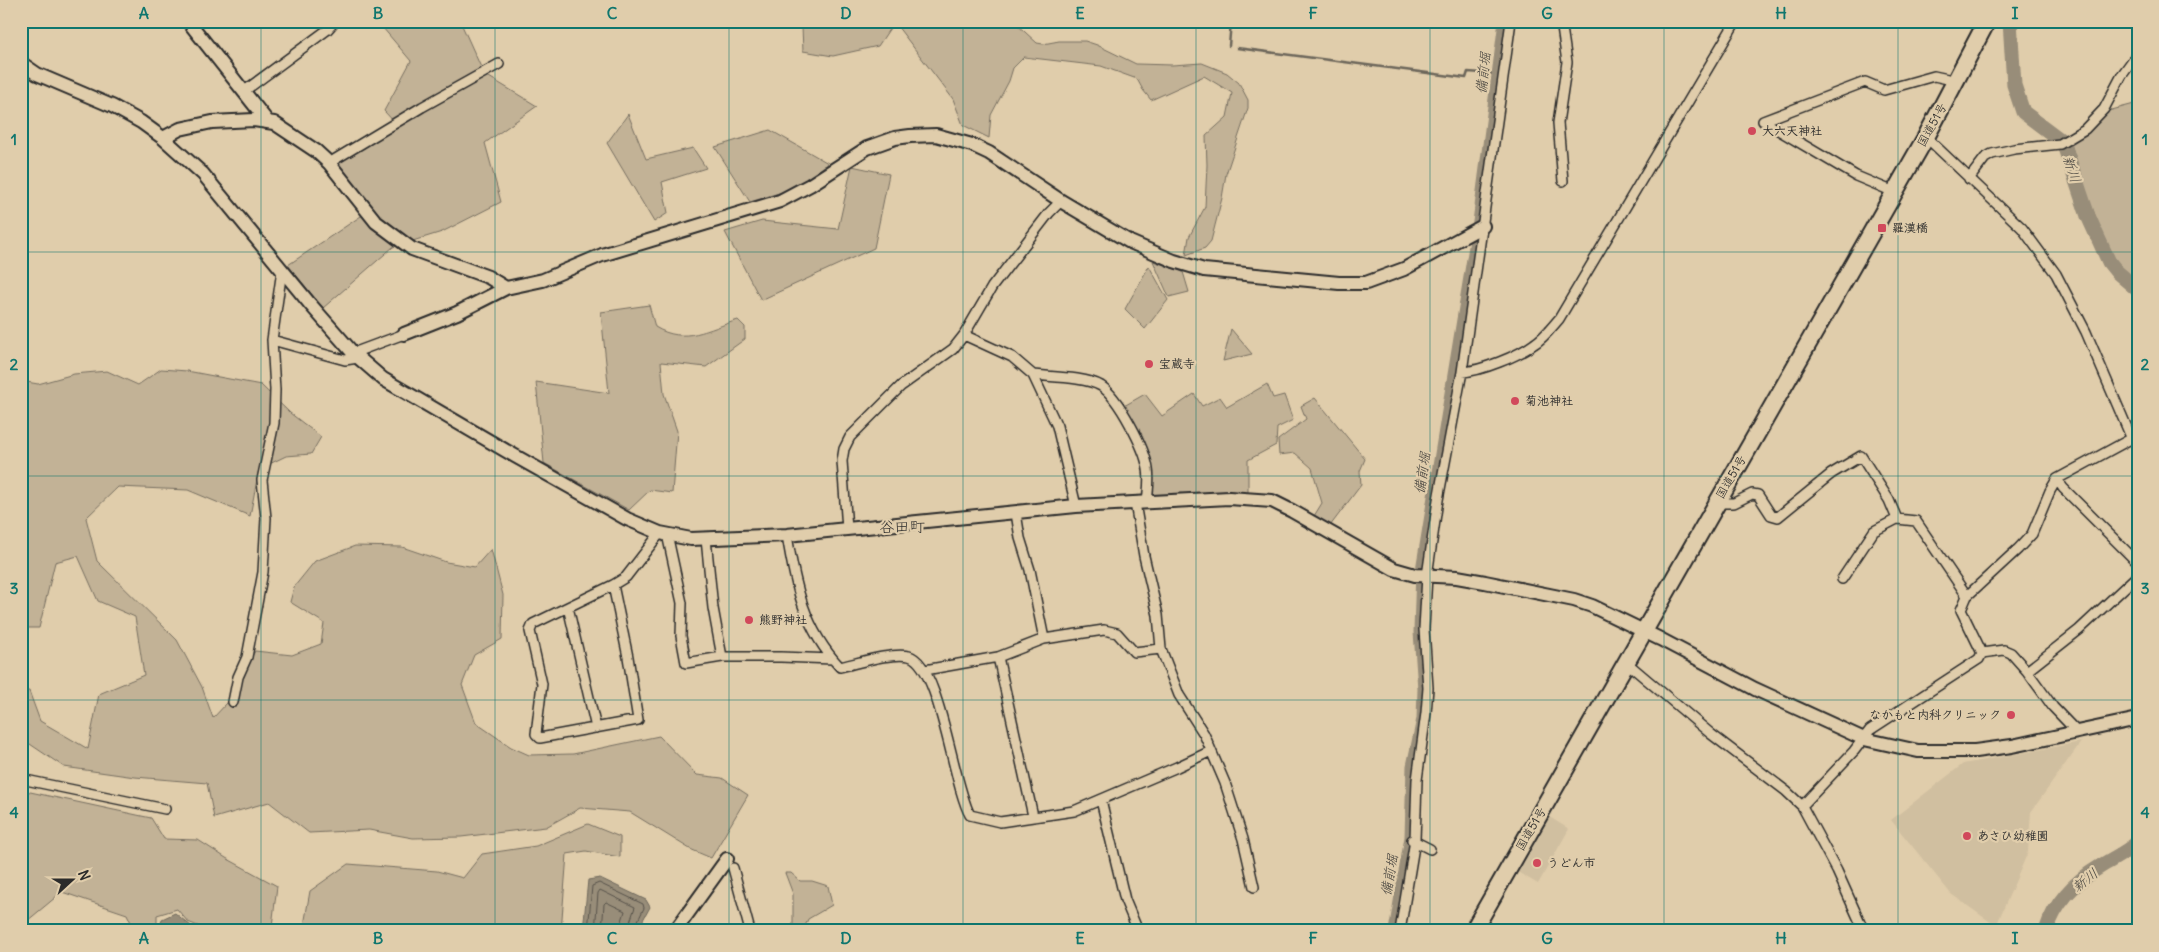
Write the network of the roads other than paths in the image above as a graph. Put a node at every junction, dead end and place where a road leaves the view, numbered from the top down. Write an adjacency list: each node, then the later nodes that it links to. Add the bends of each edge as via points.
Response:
1 (188, 21): 11 (street)
2 (335, 21): 11 (street)
3 (1511, 21): 20 (street)
4 (1561, 21): 17 (street, via 1567,62 1558,122)
5 (1736, 21): 27 (street, via 1559,319 1536,344)
6 (1987, 21): 10 (highway, 国道51号)
7 (2138, 53): 16 (street, via 2104,109 2086,129 2062,143 1992,154)
8 (21, 63): 14 (street, via 37,74 112,106)
9 (499, 64): 15 (street)
10 (1957, 81): 13 (highway, 国道51号); 18 (street, via 1934,76 1884,90 1865,82 1763,121 1848,172)
11 (243, 92): 12 (street)
12 (266, 121): 14 (street, via 212,122 180,129); 15 (street, via 284,128)
13 (1926, 137): 16 (street); 18 (highway, 国道51号)
14 (163, 138): 21 (street, via 203,174)
15 (329, 163): 22 (street, via 376,222 412,249 488,277)
16 (1969, 179): 29 (street, via 2022,228 2056,274)
17 (1563, 181)
18 (1894, 192): 32 (highway, 国道51号)
19 (1061, 201): 20 (street, via 1130,242 1188,266 1338,283 1366,282 1393,274); 22 (street, via 1006,164 972,146 941,136 895,138 867,148 780,201 602,256 542,280); 24 (street, via 992,287)
20 (1477, 229): 27 (street)
21 (282, 270): 25 (street); 26 (street)
22 (506, 288): 23 (street)
23 (404, 334): 26 (street)
24 (964, 335): 28 (street, via 1012,357); 36 (street, via 953,349 901,386 846,443 842,469)
25 (272, 340): 26 (street, via 345,360); 57 (street, via 274,422 262,480 266,518 264,572 247,657 238,677)
26 (355, 355): 37 (street, via 383,379 507,452 626,519)
27 (1462, 372): 42 (street)
28 (1033, 375): 31 (street, via 1090,382 1101,386 1115,400 1148,467 1149,484); 33 (street, via 1057,426)
29 (2135, 436): 30 (street)
30 (2057, 479): 40 (street); 45 (street, via 2032,534)
31 (1141, 503): 33 (street); 42 (street, via 1230,498 1272,501 1394,569); 49 (street, via 1144,556 1158,615)
32 (1716, 503): 35 (street, via 1734,503 1752,494 1758,495 1771,515 1778,517 1831,474 1861,456); 47 (highway, 国道51号)
33 (1076, 506): 34 (street)
34 (1016, 513): 36 (street); 48 (street)
35 (1897, 519): 43 (street, via 1874,531); 45 (street, via 1916,521)
36 (848, 529): 38 (street)
37 (663, 534): 39 (street, via 690,540); 44 (street, via 626,577); 51 (street, via 682,603 681,636 686,663)
38 (787, 535): 39 (street); 53 (street, via 795,584 807,617)
39 (706, 539): 51 (street)
40 (2138, 563)
41 (2138, 575): 56 (street, via 2079,630)
42 (1422, 576): 47 (street, via 1457,577 1574,600); 68 (street, via 1428,688 1416,780)
43 (1842, 579)
44 (613, 585): 46 (street); 59 (street, via 638,720)
45 (1967, 596): 50 (street, via 1961,610)
46 (568, 607): 59 (street); 59 (street, via 533,624 530,631 542,684 536,734 540,738)
47 (1643, 631): 54 (highway, 国道51号); 61 (street)
48 (1044, 638): 49 (street, via 1112,630 1134,652); 52 (street)
49 (1161, 649): 62 (street, via 1179,695)
50 (1982, 654): 56 (street, via 2004,650); 61 (street, via 1870,730)
51 (722, 657): 53 (street)
52 (998, 657): 55 (street); 67 (street)
53 (833, 660): 55 (street, via 840,667 907,655 916,659)
54 (1626, 662): 65 (street, via 1710,734); 76 (highway, 国道51号)
55 (925, 670): 67 (street, via 939,706 960,792 970,815 1000,822)
56 (2027, 670): 60 (street)
57 (233, 702)
58 (2138, 719): 60 (street)
59 (596, 728)
60 (2077, 732): 61 (street, via 2012,746 1966,751 1918,751)
61 (1864, 740): 65 (street)
62 (1211, 751): 64 (street); 71 (street, via 1244,840)
63 (21, 779): 66 (street)
64 (1101, 800): 67 (street, via 1074,811); 74 (street, via 1125,900)
65 (1802, 806): 77 (street)
66 (165, 809)
67 (1033, 816)
68 (1413, 840): 69 (street); 75 (street)
69 (1430, 849)
70 (730, 864): 72 (street); 73 (street)
71 (1254, 887)
72 (675, 931)
73 (750, 931)
74 (1138, 931)
75 (1400, 931)
76 (1473, 931)
77 (1864, 931)

